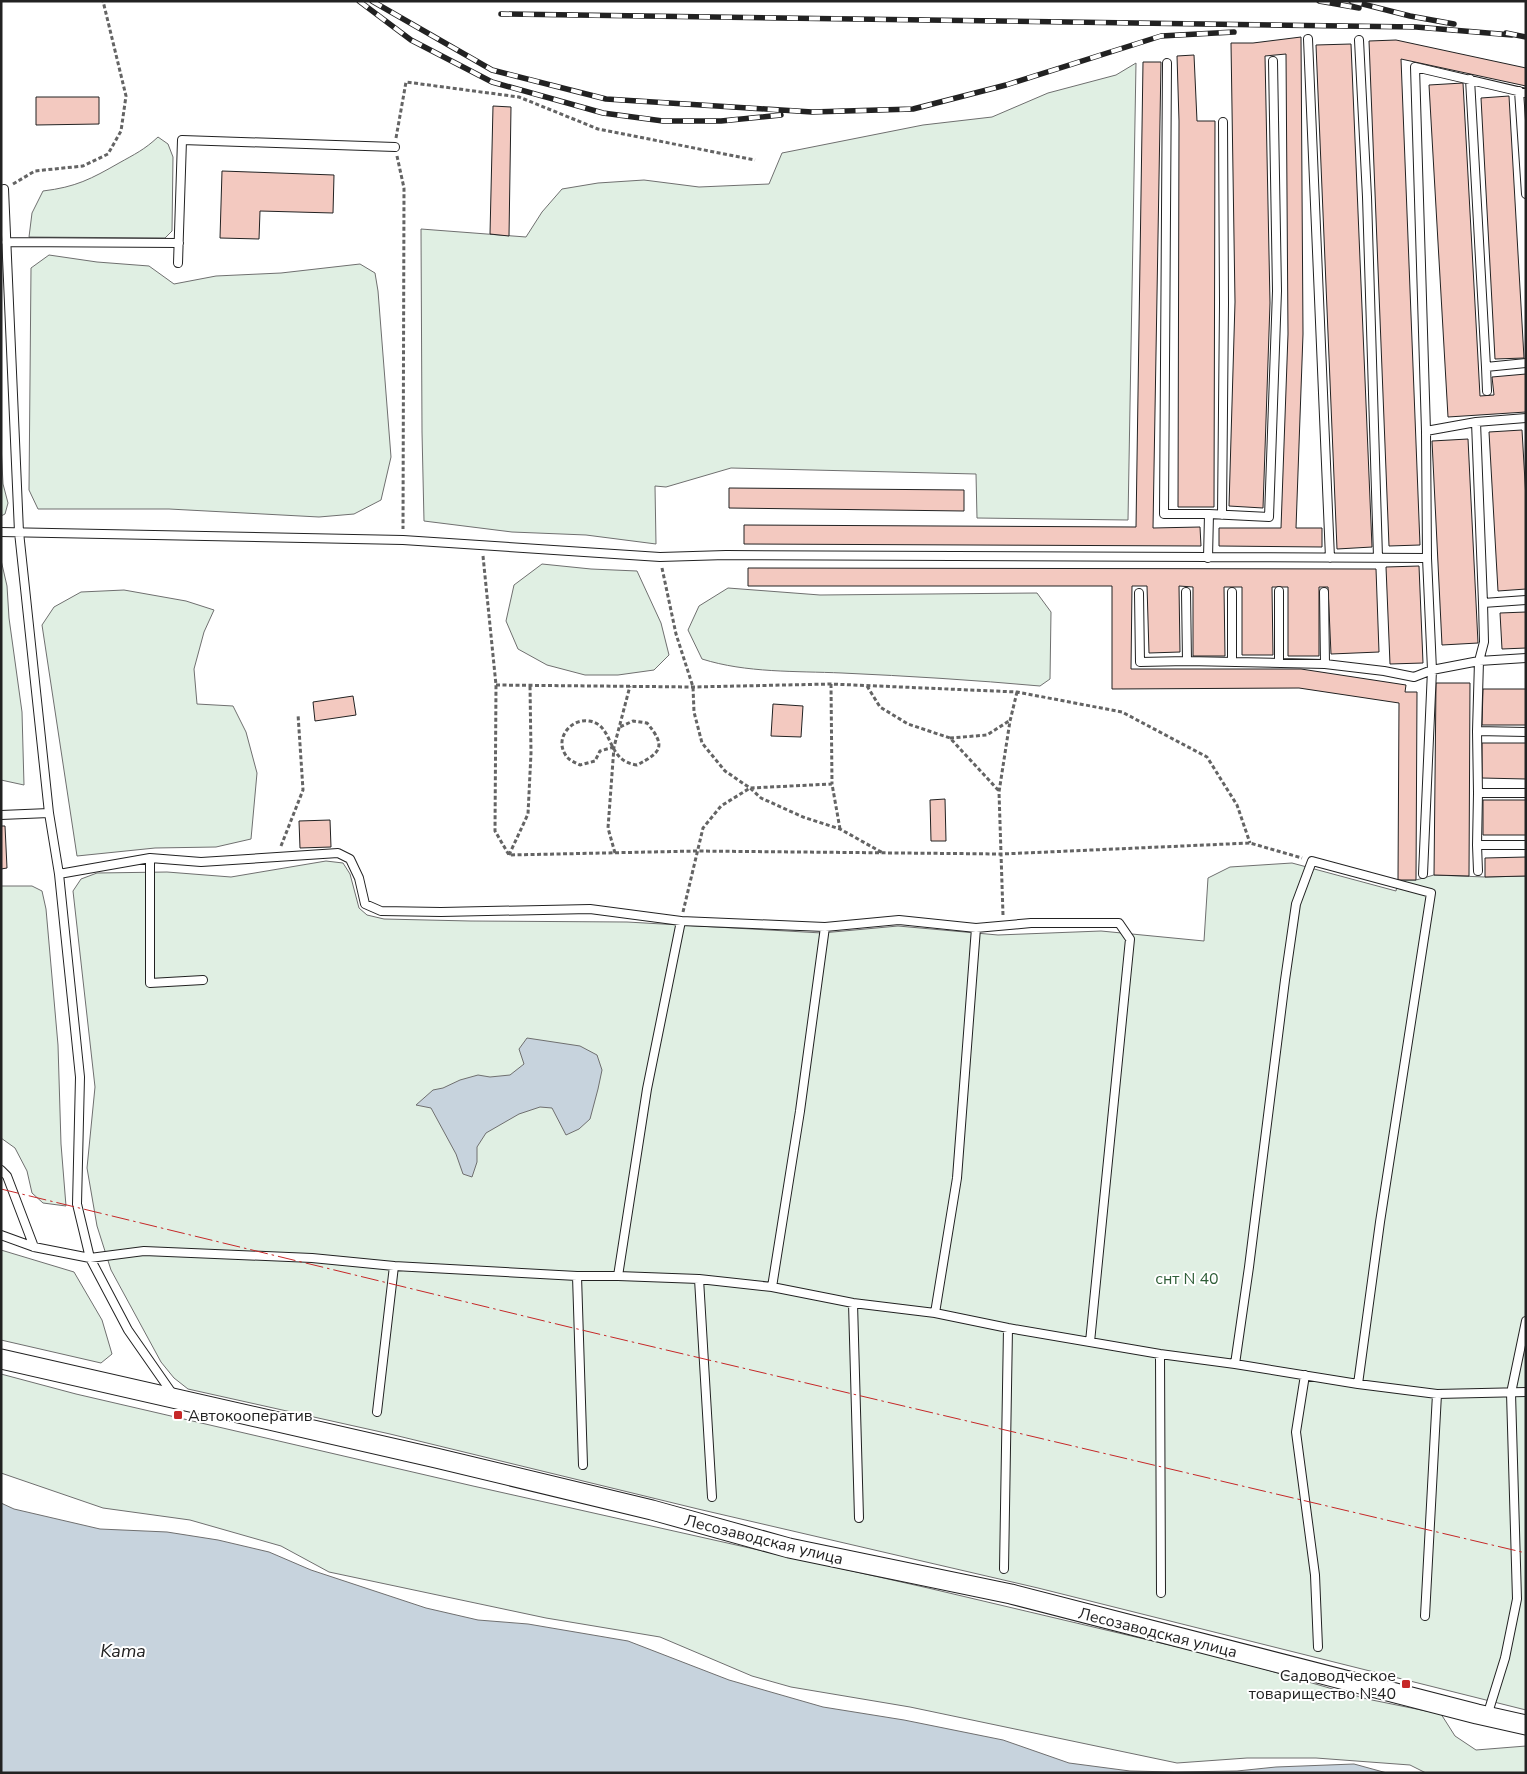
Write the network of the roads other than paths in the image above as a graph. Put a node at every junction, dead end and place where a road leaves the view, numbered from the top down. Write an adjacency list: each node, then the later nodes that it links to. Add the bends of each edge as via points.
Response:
1 (1308, 39): 26 (lane)
2 (1359, 40): 24 (lane, via 1368,207)
3 (1273, 60): 21 (lane, via 1276,291 1269,517)
4 (1168, 63): 20 (lane, via 1164,514)
5 (1470, 79): 6 (lane); 15 (lane); 19 (lane, via 1415,67)
6 (1523, 92): 10 (lane)
7 (1223, 122): 21 (lane)
8 (395, 147): 12 (lane, via 182,140)
9 (4, 189): 11 (lane)
10 (1526, 194)
11 (6, 242): 12 (lane); 23 (lane)
12 (179, 243): 13 (lane)
13 (178, 263)
14 (1526, 363): 15 (lane)
15 (1486, 366): 16 (lane)
16 (1487, 391)
17 (1526, 418): 18 (lane)
18 (1476, 422): 19 (lane); 34 (lane)
19 (1426, 431): 27 (lane)
20 (1208, 514): 21 (lane); 25 (lane)
21 (1222, 515)
22 (1, 532): 23 (lane)
23 (19, 532): 25 (lane, via 403,540 660,557); 46 (lane)
24 (1378, 556): 26 (lane); 27 (lane)
25 (1208, 558): 26 (lane)
26 (1330, 558)
27 (1427, 558): 41 (lane)
28 (1279, 591): 39 (lane)
29 (1186, 592): 36 (lane)
30 (1232, 592): 37 (lane)
31 (1324, 592): 40 (lane)
32 (1139, 593): 36 (lane, via 1140,662)
33 (1526, 600): 34 (lane)
34 (1483, 603): 38 (lane, via 1484,642)
35 (1526, 658): 38 (lane)
36 (1187, 661): 37 (lane)
37 (1232, 661): 39 (lane)
38 (1479, 661): 41 (lane); 42 (lane)
39 (1279, 662): 40 (lane)
40 (1325, 664): 41 (lane, via 1414,677)
41 (1432, 670): 53 (lane)
42 (1477, 731): 43 (lane); 45 (lane)
43 (1526, 732)
44 (1526, 792): 45 (lane)
45 (1478, 793): 48 (lane)
46 (49, 813): 47 (lane); 52 (lane)
47 (1, 815)
48 (1477, 845): 49 (lane); 51 (lane)
49 (1526, 845)
50 (150, 858): 52 (lane); 54 (lane, via 201,862 338,853 350,858 366,904 381,912 590,909); 57 (lane, via 150,983)
51 (1478, 871)
52 (60, 874): 61 (lane, via 80,1077 77,1204)
53 (1423, 874)
54 (681, 921): 55 (lane); 64 (lane, via 647,1089)
55 (824, 927): 56 (lane, via 899,920); 66 (lane, via 800,1111)
56 (976, 928): 68 (lane, via 956,1178); 71 (lane, via 1119,923 1130,938)
57 (203, 980)
58 (1, 1170): 60 (lane, via 7,1176)
59 (1, 1234): 60 (lane)
60 (34, 1247): 61 (lane)
61 (90, 1258): 62 (lane, via 144,1251 312,1258); 80 (lane, via 128,1330)
62 (394, 1266): 63 (lane); 81 (lane)
63 (577, 1276): 64 (lane); 82 (lane)
64 (618, 1276): 65 (lane)
65 (699, 1279): 66 (lane); 83 (lane)
66 (772, 1287): 67 (lane)
67 (853, 1303): 68 (lane); 84 (lane)
68 (936, 1313): 70 (lane)
69 (1526, 1321): 78 (lane)
70 (1008, 1328): 71 (lane); 85 (lane)
71 (1090, 1342): 72 (lane)
72 (1160, 1354): 74 (lane); 86 (lane)
73 (1, 1359): 80 (street, Лесозаводская улица)
74 (1235, 1364): 75 (lane); 76 (lane, via 1296,904 1312,861 1431,893)
75 (1305, 1375): 76 (lane); 88 (lane, via 1296,1432 1315,1575)
76 (1358, 1384): 79 (lane)
77 (1526, 1392): 78 (lane)
78 (1511, 1393): 79 (lane); 89 (lane, via 1517,1599 1505,1658)
79 (1438, 1394): 87 (lane)
80 (177, 1399): 89 (street, Лесозаводская улица, via 652,1510 789,1548 1011,1594)
81 (377, 1412)
82 (583, 1465)
83 (712, 1497)
84 (859, 1518)
85 (1004, 1569)
86 (1161, 1593)
87 (1425, 1616)
88 (1318, 1647)
89 (1487, 1716): 90 (street, Лесозаводская улица)
90 (1526, 1724)

